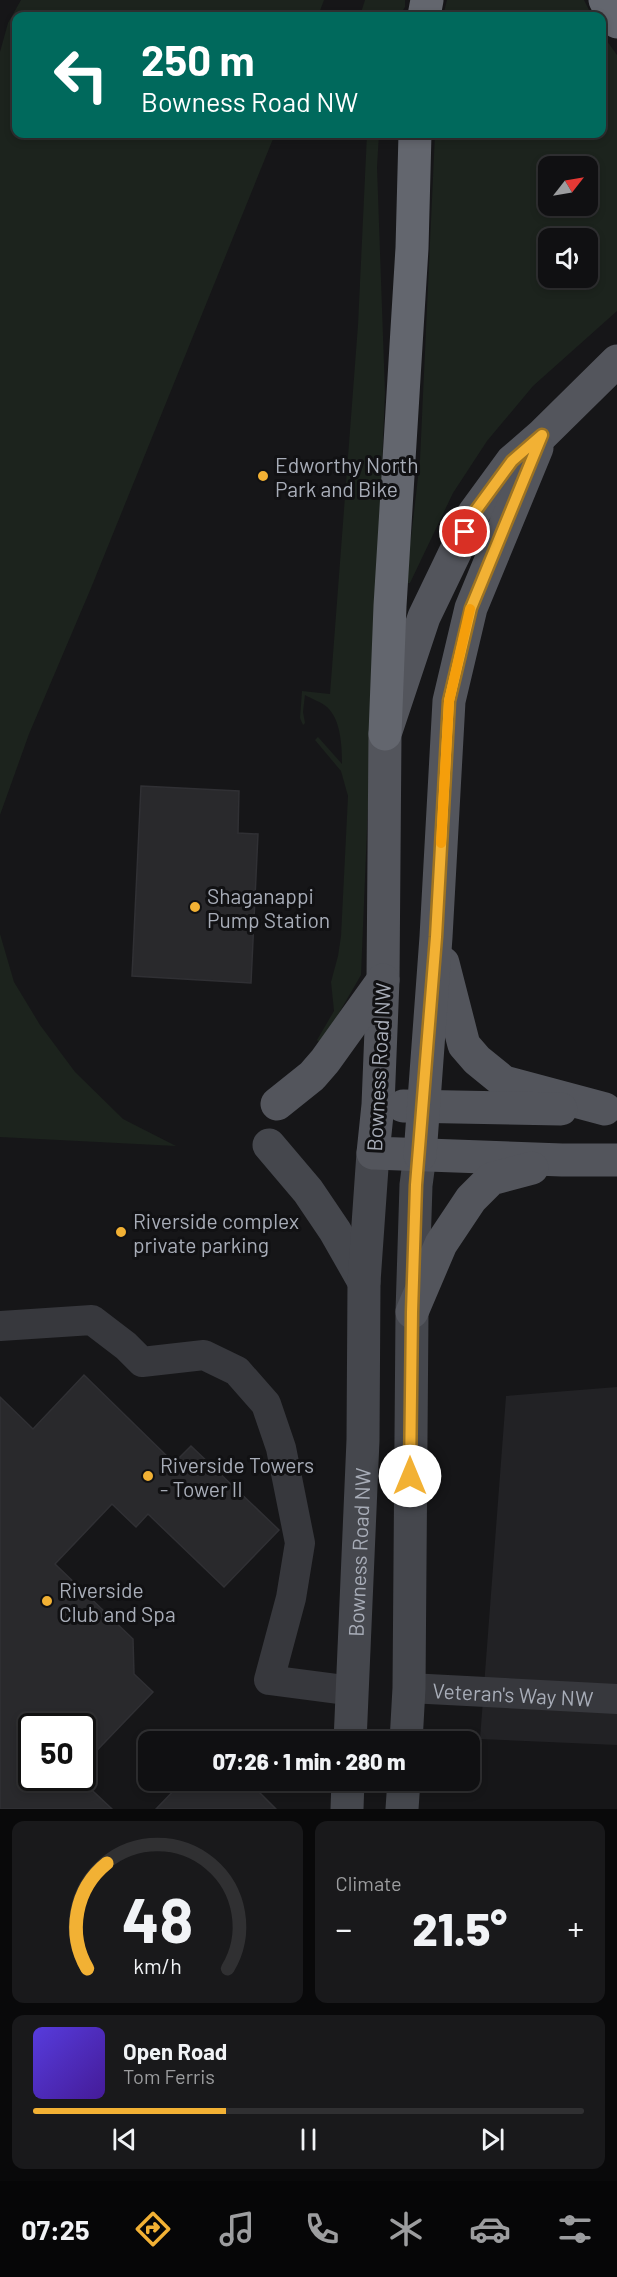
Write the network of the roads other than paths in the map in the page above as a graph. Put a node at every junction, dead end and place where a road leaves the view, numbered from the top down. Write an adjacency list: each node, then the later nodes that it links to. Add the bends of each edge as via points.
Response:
1 (605, 0): 2 (highway)
2 (617, 21)
3 (415, 138): 6 (highway)
4 (617, 361): 5 (main road, Bowness Road NW)
5 (542, 435): 6 (main road, Bowness Road NW, via 512,461 474,513 424,616); 7 (main road, Bowness Road NW, via 471,608 449,701)
6 (385, 734): 8 (main road, Bowness Road NW)
7 (436, 937): 11 (main road, Bowness Road NW); 12 (main road, via 464,1045 477,1060 504,1082)
8 (383, 980): 9 (main road, via 325,1061); 10 (main road, Bowness Road NW)
9 (277, 1104)
10 (378, 1105): 11 (main road); 14 (main road, Bowness Road NW)
11 (423, 1107): 12 (main road); 15 (main road, Bowness Road NW)
12 (611, 1109)
13 (269, 1145): 18 (main road, via 308,1191)
14 (373, 1154): 15 (main road); 18 (main road, Bowness Road NW)
15 (420, 1155): 16 (main road); 19 (main road, Bowness Road NW)
16 (562, 1160): 17 (main road); 19 (main road, via 491,1179 471,1199 441,1244)
17 (617, 1160)
18 (364, 1282): 22 (main road, Bowness Road NW, via 363,1440)
19 (412, 1312): 21 (main road, Bowness Road NW)
20 (0, 1326): 22 (street, via 92,1320 142,1362 204,1355 237,1371 266,1404 281,1448 300,1543 270,1680)
21 (409, 1688): 23 (street, Veteran's Way NW); 25 (main road, Bowness Road NW)
22 (352, 1691): 24 (main road, Bowness Road NW)
23 (617, 1699)
24 (350, 1731)
25 (407, 1731)
26 (348, 1791): 28 (main road)
27 (403, 1791): 29 (main road)
28 (347, 1809)
29 (402, 1809)

